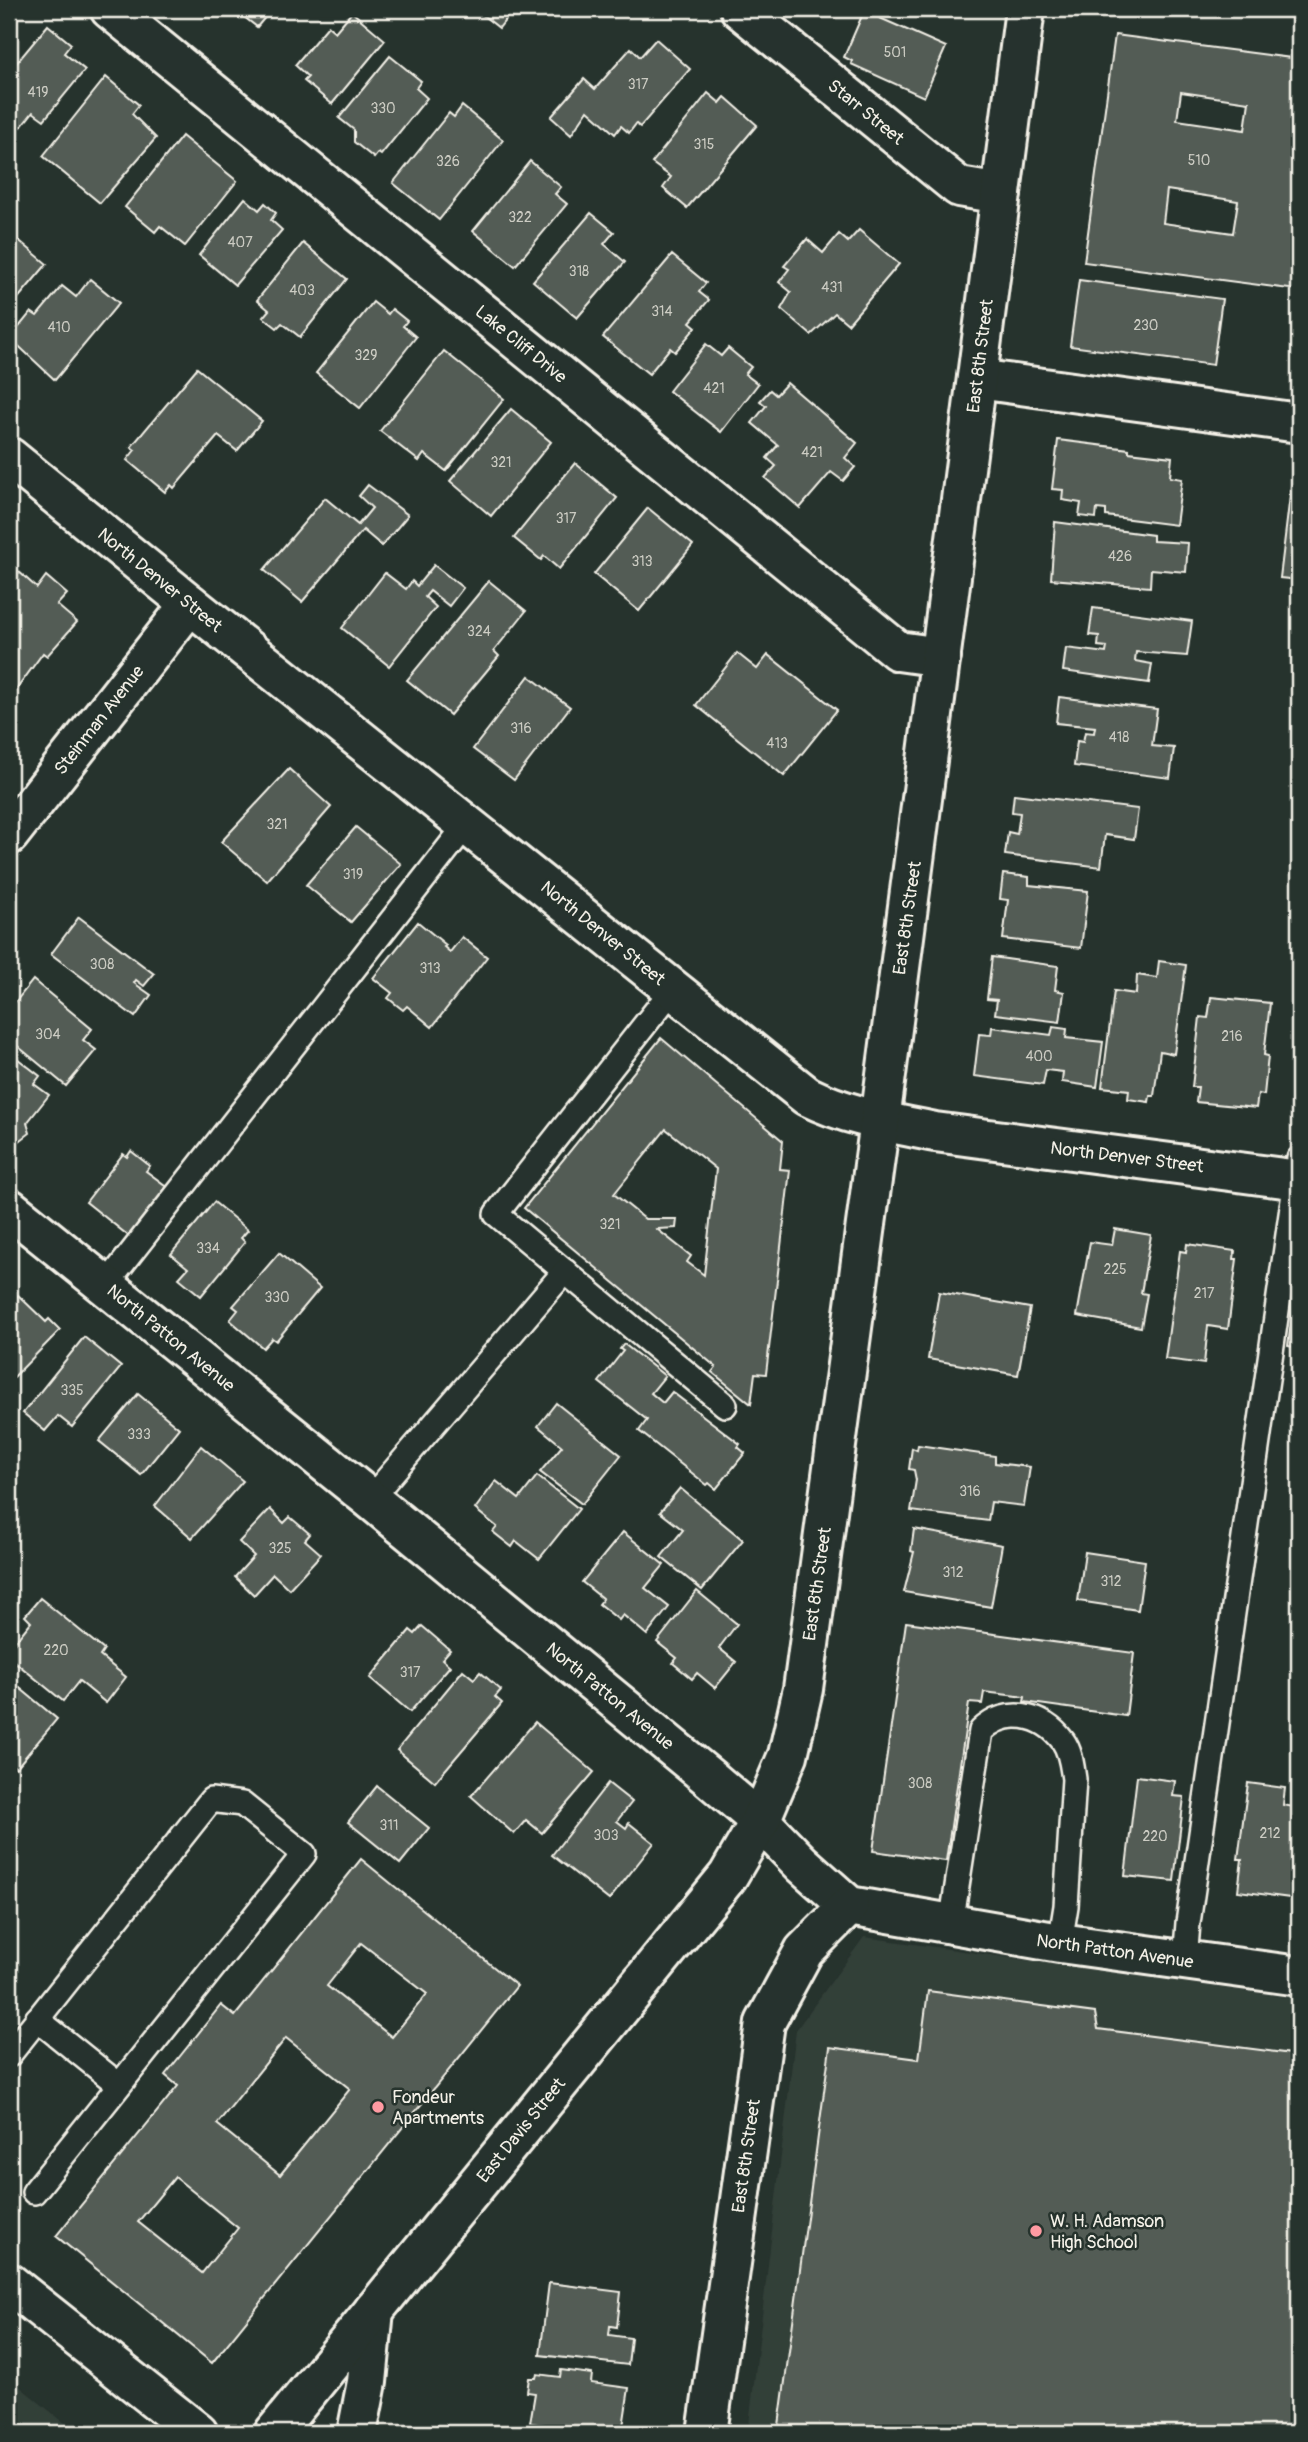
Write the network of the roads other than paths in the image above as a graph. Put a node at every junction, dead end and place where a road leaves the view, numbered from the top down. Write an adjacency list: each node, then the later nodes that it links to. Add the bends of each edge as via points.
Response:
1 (110, 9): 9 (street, Lake Cliff Drive, via 898,651)
2 (740, 9): 4 (street, Starr Street, via 958,187)
3 (1026, 9): 4 (street, East 8th Street)
4 (1001, 194): 5 (street, East 8th Street)
5 (977, 379): 6 (street); 9 (street, East 8th Street)
6 (1299, 424)
7 (9, 457): 8 (street, North Denver Street)
8 (190, 604): 10 (street, North Denver Street); 11 (street, Steinman Avenue)
9 (942, 656): 13 (street, East 8th Street)
10 (467, 824): 12 (street, North Denver Street); 17 (lane)
11 (9, 835)
12 (673, 989): 13 (street, North Denver Street, via 807,1097); 16 (lane, via 496,1214)
13 (880, 1121): 14 (street, North Denver Street, via 935,1132); 20 (street, East 8th Street, via 803,1689 788,1755)
14 (1298, 1173): 24 (lane)
15 (9, 1208): 17 (street, North Patton Avenue)
16 (565, 1271): 18 (lane); 19 (lane)
17 (106, 1285): 19 (street, North Patton Avenue)
18 (725, 1405)
19 (370, 1499): 20 (street, North Patton Avenue)
20 (760, 1821): 21 (street, North Patton Avenue); 31 (street, East Davis Street, via 727,1876)
21 (849, 1906): 22 (street, North Patton Avenue); 35 (street, East 8th Street, via 804,1951 765,2023)
22 (951, 1925): 23 (street, North Patton Avenue); 23 (lane, via 981,1731 1006,1715 1026,1717 1049,1727 1065,1743 1074,1779)
23 (1060, 1943): 24 (street, North Patton Avenue)
24 (1185, 1961): 25 (street, North Patton Avenue)
25 (1299, 1976)
26 (37, 2019): 27 (lane); 28 (lane); 28 (lane, via 211,1800 242,1804 304,1854)
27 (9, 2055)
28 (119, 2085): 29 (lane)
29 (34, 2192)
30 (9, 2283): 32 (street)
31 (374, 2310): 33 (street, East Davis Street); 34 (street)
32 (198, 2433)
33 (274, 2433)
34 (357, 2433)
35 (707, 2433)

